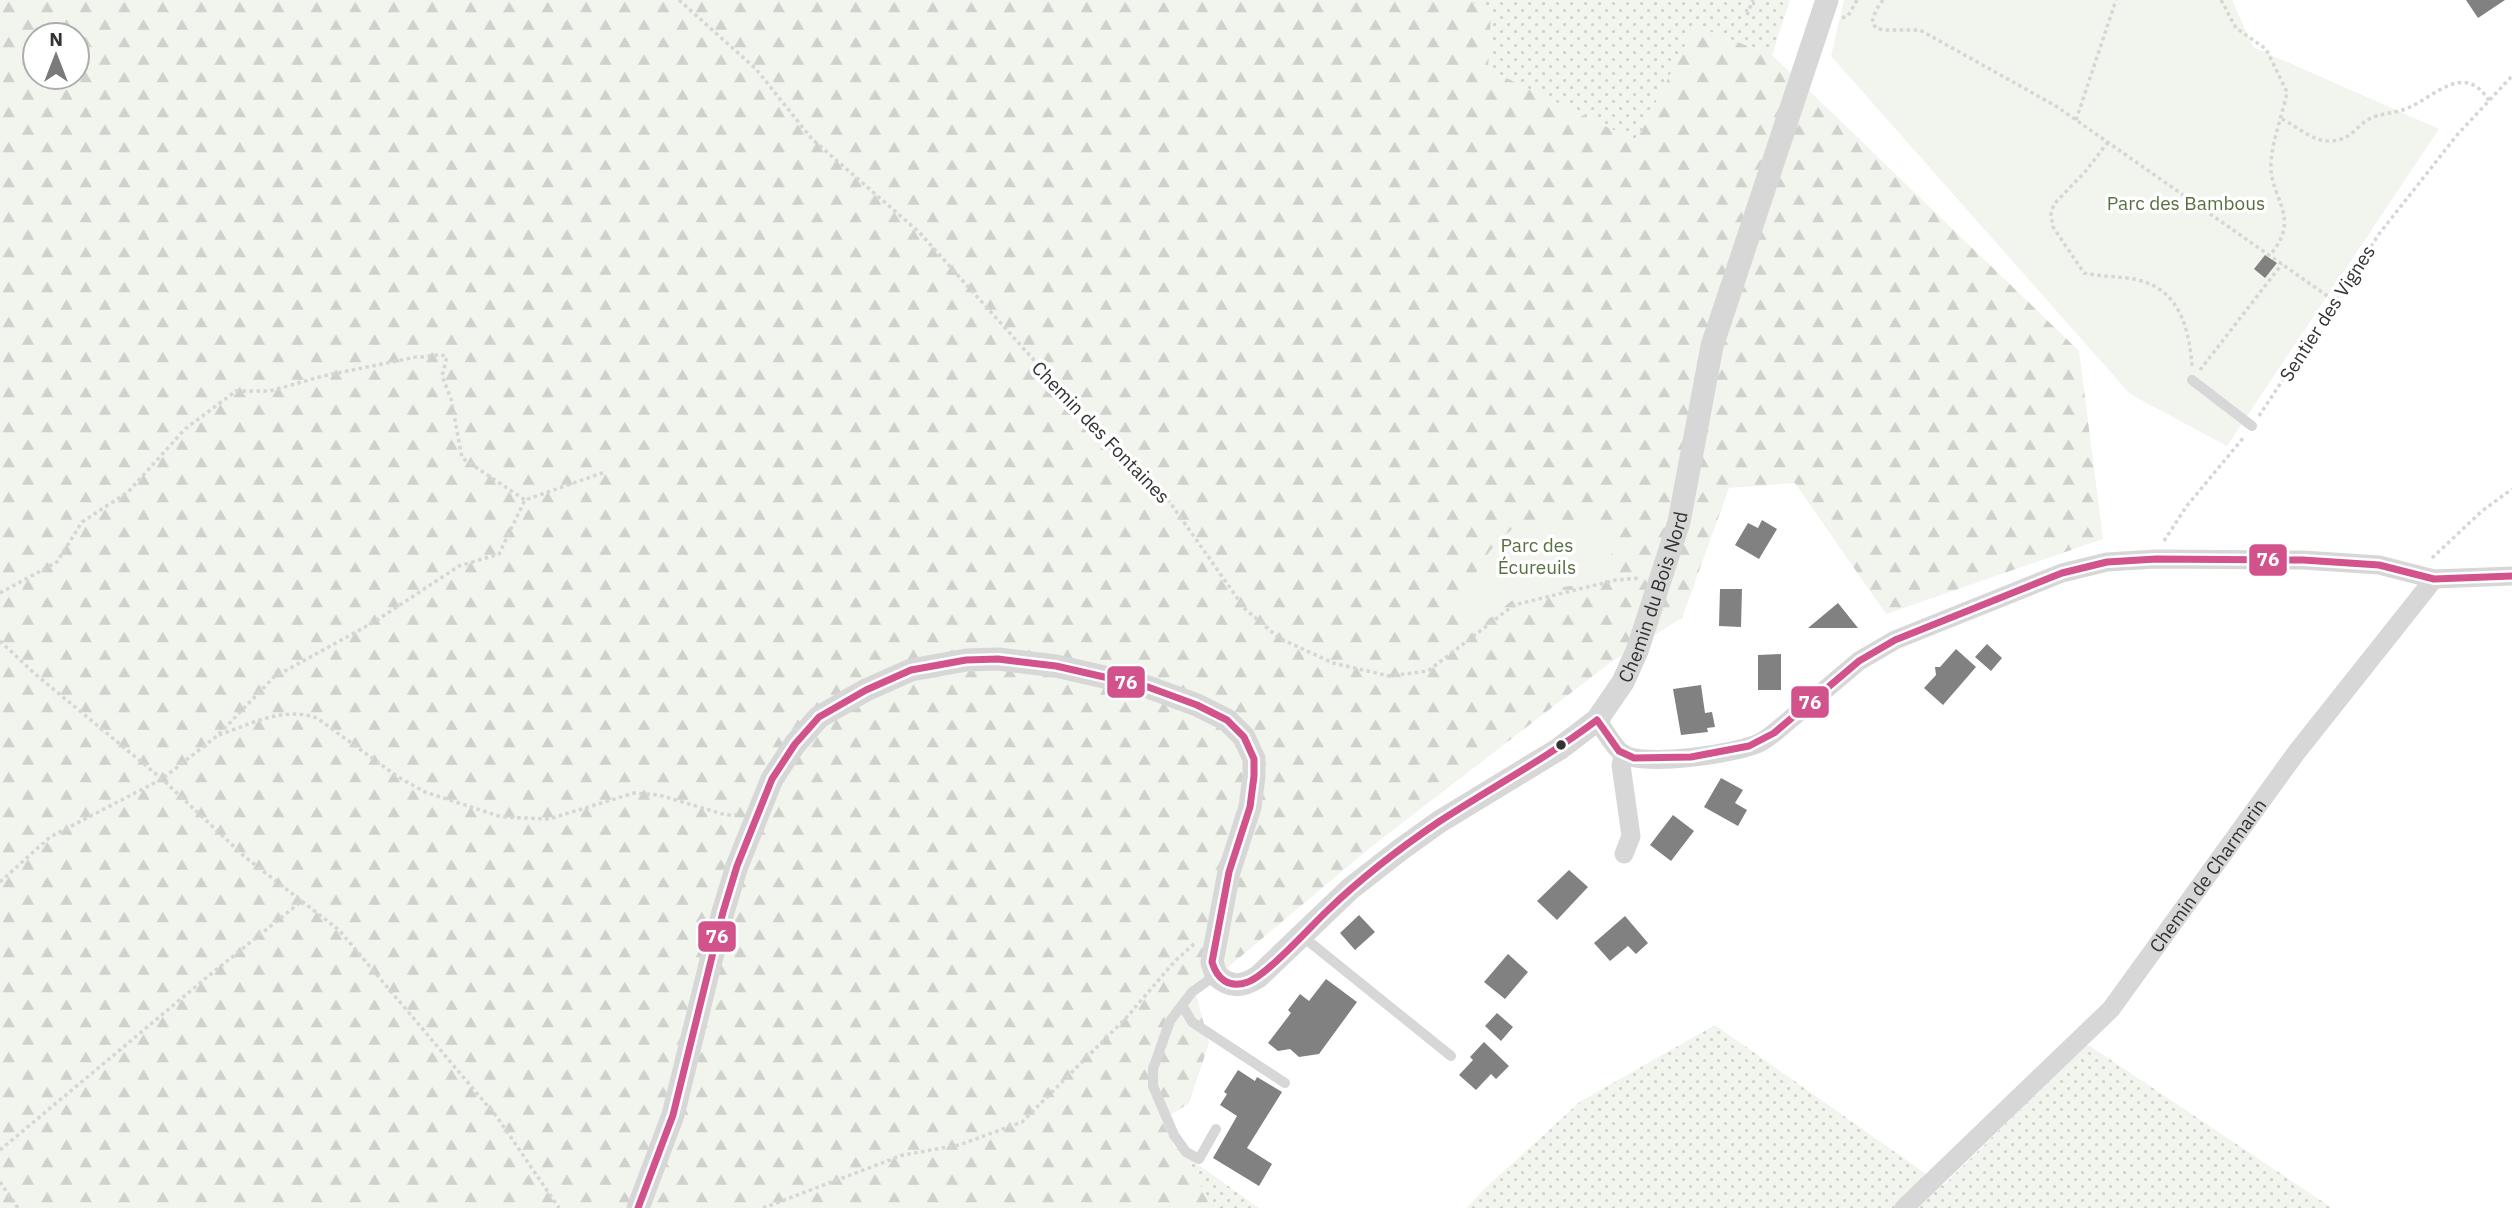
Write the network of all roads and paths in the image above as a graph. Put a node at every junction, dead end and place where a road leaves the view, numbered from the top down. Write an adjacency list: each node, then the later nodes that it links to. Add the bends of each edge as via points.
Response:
1 (679, 0): 24 (path, Chemin des Fontaines, via 756,69 812,139 919,232 1095,428 1164,494 1245,609 1279,638 1333,663 1389,676 1428,671 1514,605 1616,580)
2 (1753, 0): 7 (path)
3 (1827, 0): 24 (street, Chemin du Bois Nord, via 1712,346 1679,522)
4 (1883, 0): 11 (path, via 1872,22 1876,28 1920,30)
5 (2116, 0): 11 (path)
6 (2221, 0): 10 (path, via 2236,28 2266,50 2287,92)
7 (1747, 15)
8 (2512, 76): 9 (path, Sentier des Vignes)
9 (2490, 102): 10 (path, via 2483,91 2468,82 2457,82 2398,112 2371,118 2349,137 2329,142); 15 (path, Sentier des Vignes, via 2457,135 2378,234)
10 (2282, 119): 13 (path, via 2271,160 2272,182 2285,218 2284,233)
11 (2076, 120): 12 (path)
12 (2108, 142): 13 (path); 16 (path, via 2054,204 2053,227 2084,273 2140,280 2171,297 2190,336)
13 (2270, 256): 14 (path)
14 (2282, 264): 15 (path); 16 (path)
15 (2336, 302): 17 (path, Sentier des Vignes)
16 (2193, 380): 17 (lane)
17 (2252, 426): 21 (path, Sentier des Vignes, via 2186,507)
18 (605, 472): 20 (path)
19 (2512, 489): 23 (path, via 2482,511)
20 (525, 500): 25 (path, via 462,458 442,376 447,356 416,357 270,391 236,391 185,429 128,492 82,522 57,562); 28 (path, via 499,554 459,566 374,622 274,677)
21 (2156, 559): 23 (street, via 2303,559 2379,565); 29 (street, via 2107,562 2062,573 1895,639 1858,661 1761,742 1699,757 1644,759)
22 (2512, 576): 23 (street)
23 (2425, 577): 48 (street, Chemin de Charmarin, via 2111,1009)
24 (1661, 581): 27 (street, Chemin du Bois Nord, via 1623,682)
25 (0, 593)
26 (0, 641): 30 (path)
27 (1597, 720): 29 (street); 36 (street, Chemin du Bois Nord, via 1400,850)
28 (217, 736): 30 (path); 31 (path, via 281,713 302,713 317,718 425,792 502,817 550,820 634,793 659,795 726,815 744,814)
29 (1624, 754): 32 (street, via 1621,765 1631,836)
30 (162, 779): 33 (path, via 50,837); 34 (path, via 245,857)
31 (763, 801): 35 (street, via 772,779 818,717 911,670 998,659 1056,666 1148,687 1227,720 1244,737 1254,759 1250,807 1229,872); 46 (street, via 723,912 673,1115)
32 (1624, 854)
33 (0, 883)
34 (303, 900): 42 (path); 45 (path, via 339,930 488,1106)
35 (1219, 926): 37 (street); 47 (path, via 1175,961 1126,1018 1021,1122 959,1145 903,1155)
36 (1302, 935): 37 (street, Chemin du Bois Nord, via 1246,985 1232,985); 39 (lane)
37 (1214, 969): 38 (lane)
38 (1182, 1005): 40 (lane, via 1192,1022); 41 (lane, via 1163,1036 1153,1086 1186,1152 1199,1159)
39 (1451, 1056)
40 (1285, 1083)
41 (1216, 1129)
42 (0, 1150)
43 (0, 1182): 44 (path)
44 (18, 1208)
45 (559, 1208)
46 (638, 1208)
47 (763, 1208)
48 (1904, 1208)

